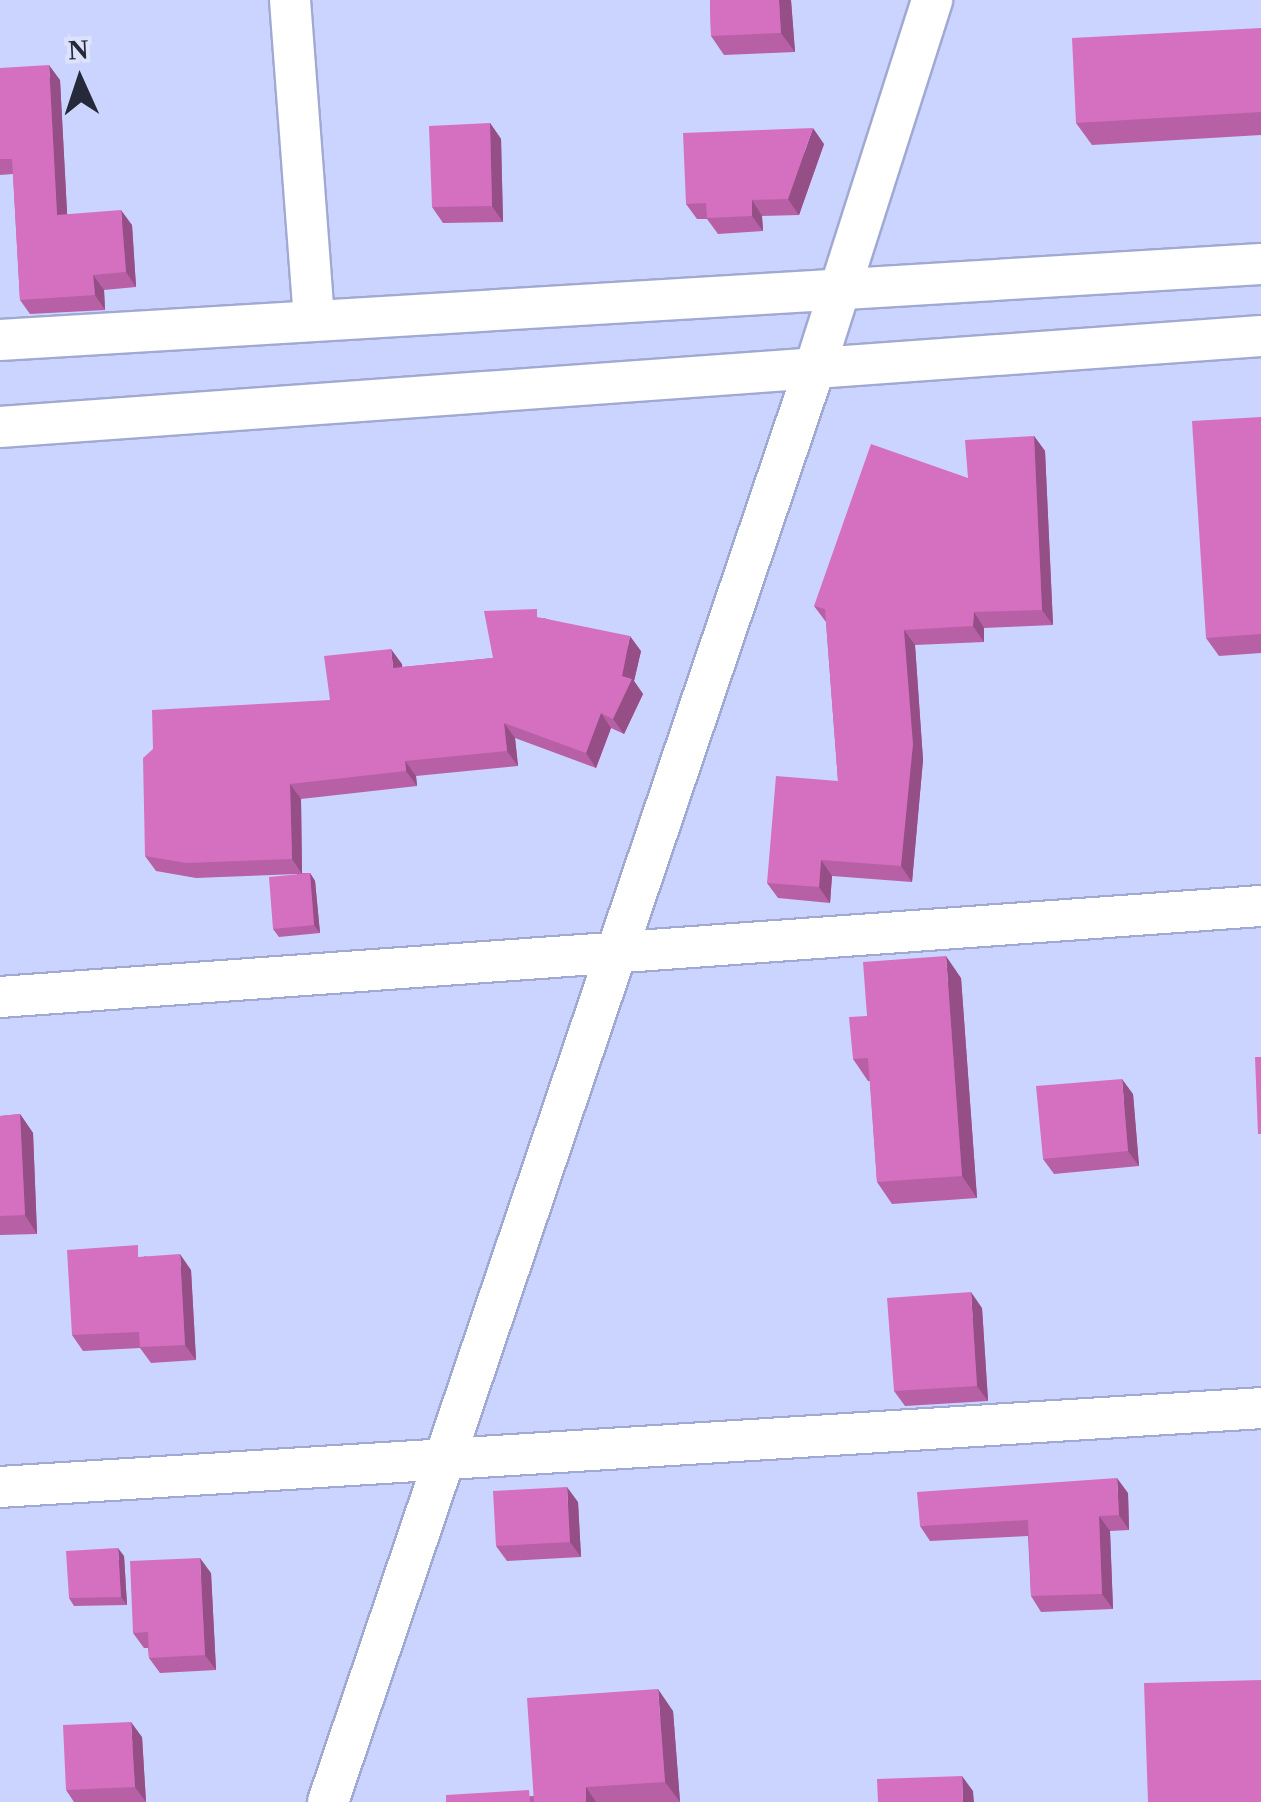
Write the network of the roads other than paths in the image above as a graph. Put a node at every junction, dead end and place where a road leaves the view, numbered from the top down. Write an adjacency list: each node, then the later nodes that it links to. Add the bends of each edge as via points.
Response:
1 (290, 0): 5 (street)
2 (932, 0): 4 (street)
3 (1261, 264): 4 (street)
4 (840, 292): 5 (street); 8 (street)
5 (314, 318): 7 (street)
6 (1261, 336): 8 (street)
7 (0, 340)
8 (816, 364): 9 (street); 11 (street)
9 (0, 427)
10 (1261, 906): 11 (street)
11 (618, 952): 12 (street); 14 (street)
12 (0, 997)
13 (1261, 1408): 14 (street)
14 (440, 1459): 15 (street); 16 (street)
15 (0, 1487)
16 (328, 1802)

